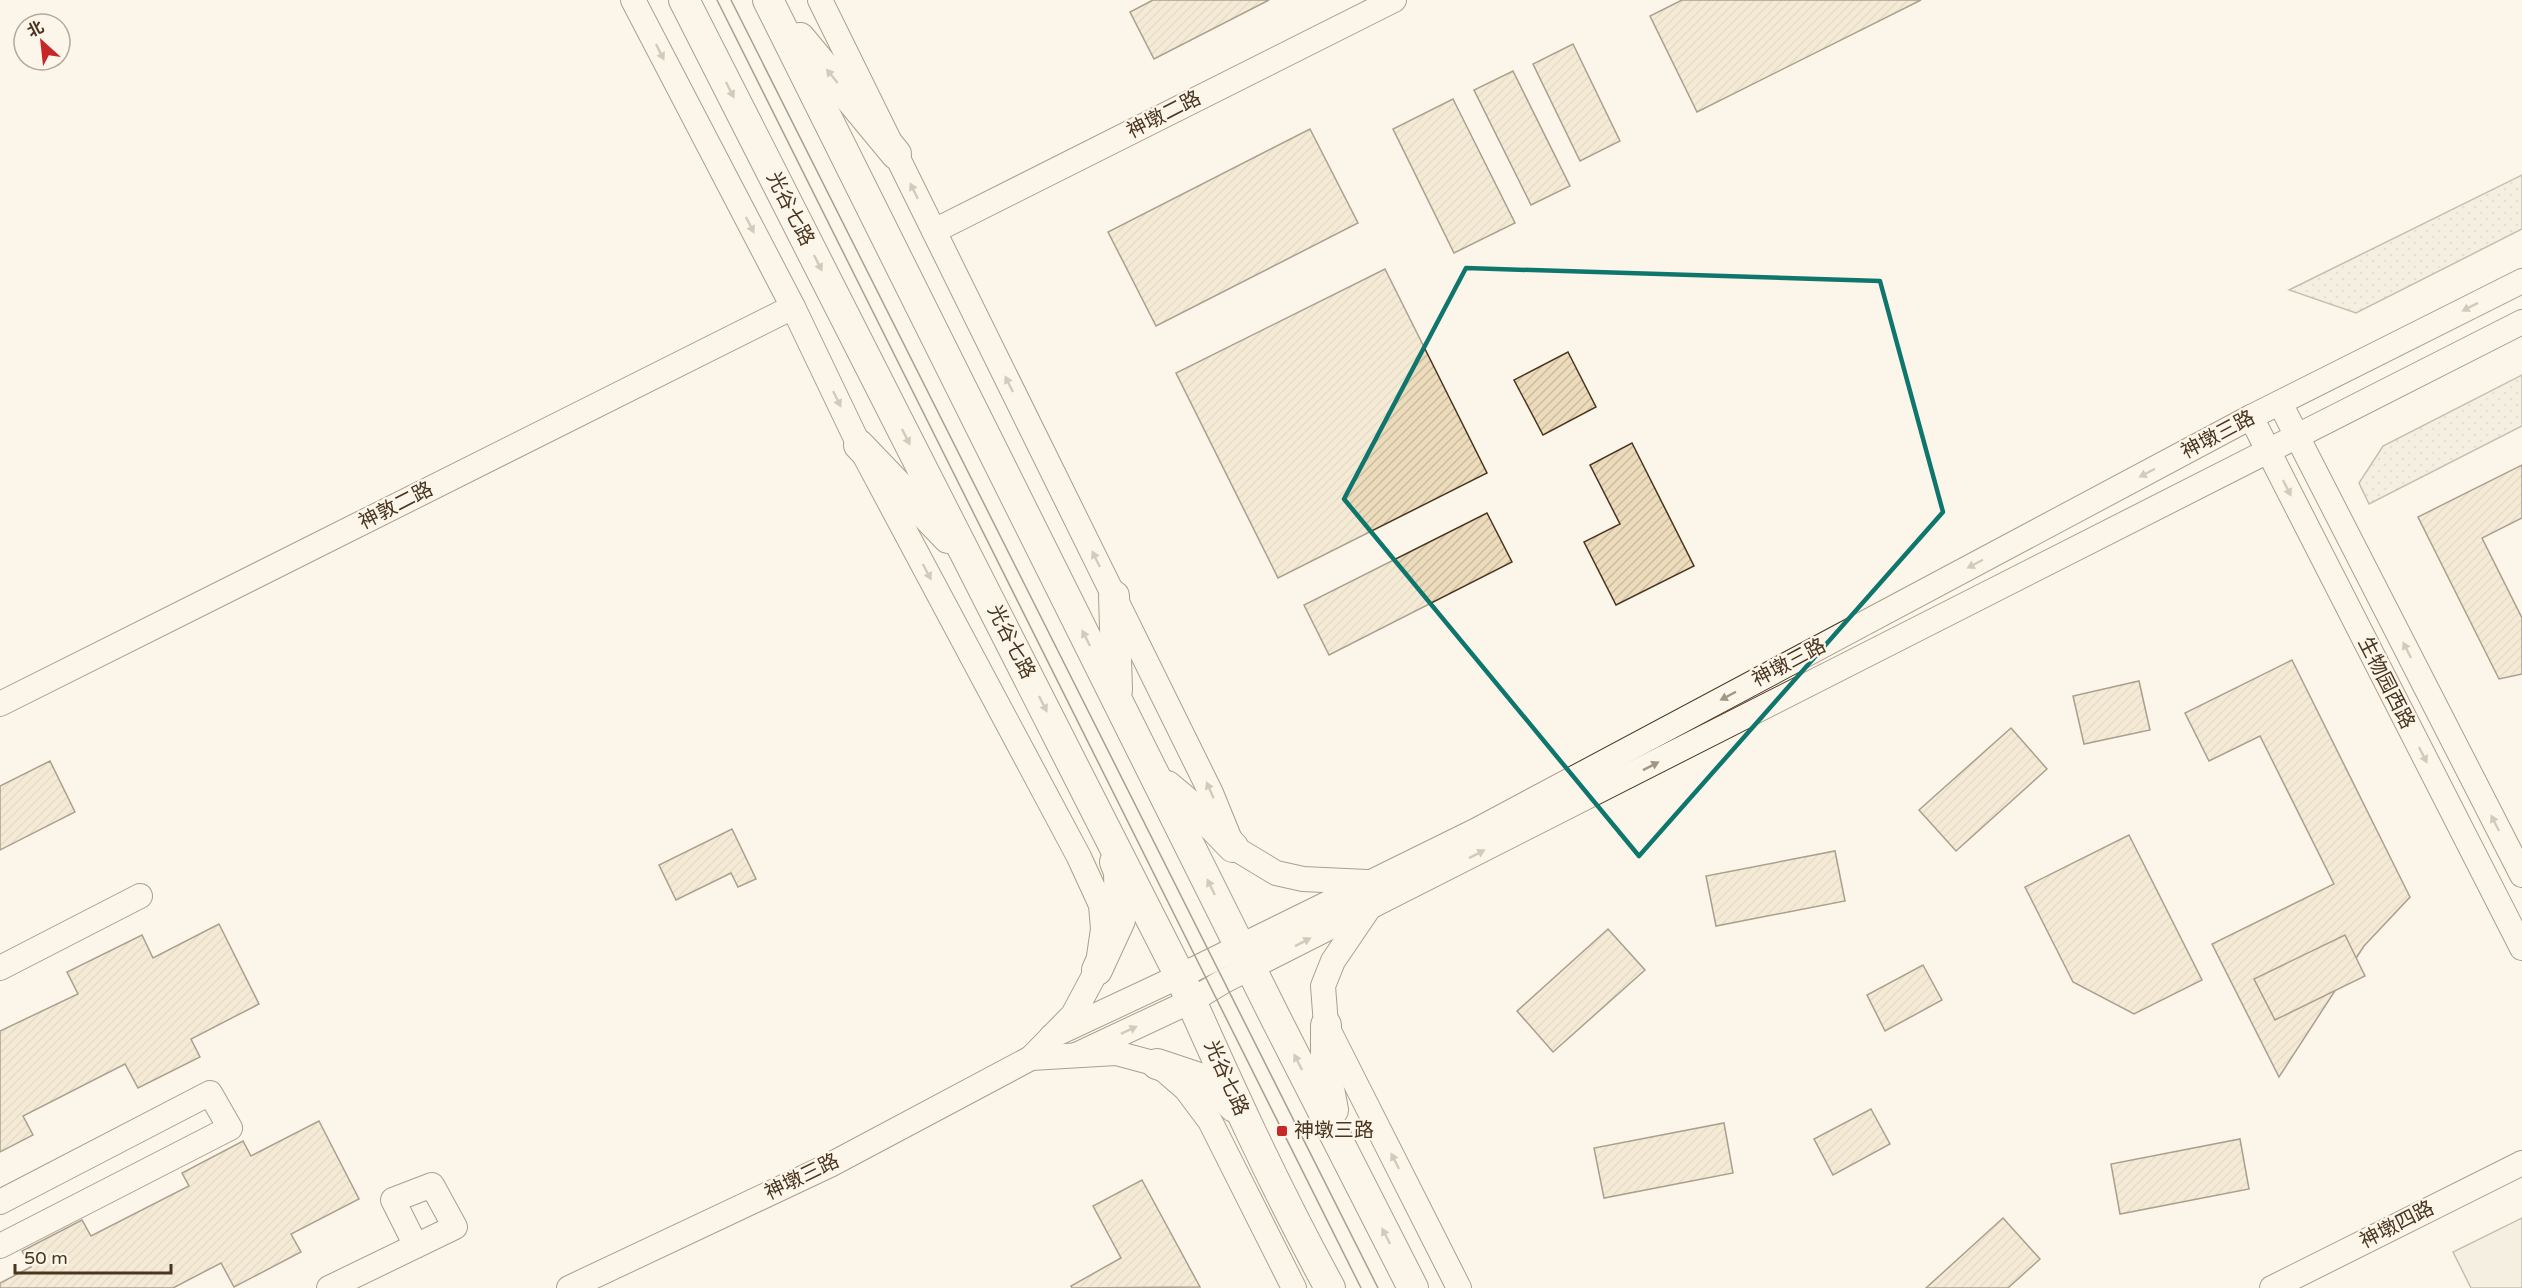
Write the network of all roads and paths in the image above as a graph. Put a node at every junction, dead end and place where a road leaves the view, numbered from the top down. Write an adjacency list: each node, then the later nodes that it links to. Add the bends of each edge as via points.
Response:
1 (633, 0): 9 (street, one-way to 9)
2 (684, 0): 16 (main road, 光谷七路, one-way to 16)
3 (769, 0): 6 (main road, one-way to 3); 18 (main road, one-way to 3)
4 (820, 0): 6 (street)
5 (1394, 0): 7 (street, 神墩二路)
6 (896, 154): 7 (street, one-way to 6)
7 (933, 231): 17 (street, one-way to 7)
8 (2522, 281): 11 (street, 神墩三路, one-way to 11)
9 (793, 307): 14 (street, one-way to 14); 19 (street, 神敦二路)
10 (2522, 322): 13 (street, 神墩三路)
11 (2280, 403): 12 (street, 神墩三路); 13 (street, 生物园西路)
12 (2251, 417): 15 (street, 生物园西路); 24 (street, 神墩三路, one-way to 24, via 1475,831)
13 (2297, 435): 15 (street, 神墩三路); 23 (street, 生物园西路, one-way to 13)
14 (859, 445): 16 (main road); 30 (street, one-way to 30, via 1101,904 1103,929)
15 (2268, 450): 26 (street, 神墩三路, one-way to 15); 27 (street, 生物园西路, one-way to 27)
16 (969, 561): 21 (main road, 光谷七路, one-way to 21)
17 (1114, 596): 18 (main road); 22 (street, one-way to 17, via 1211,793)
18 (1117, 699): 20 (main road)
19 (0, 704)
20 (1156, 776): 22 (main road); 28 (main road, one-way to 20)
21 (1095, 805): 30 (main road, via 1119,872 1120,920); 31 (main road, 光谷七路)
22 (1233, 848): 24 (street, via 1276,873 1303,879)
23 (2522, 875)
24 (1369, 882): 28 (street, 神墩三路)
25 (141, 896): 29 (street)
26 (1368, 909): 28 (street, 神墩三路, one-way to 26); 32 (street, via 1333,961 1323,986)
27 (2522, 948)
28 (1245, 957): 31 (street, 神墩三路); 38 (main road, one-way to 28)
29 (0, 968)
30 (1096, 970): 33 (street, via 1073,1015)
31 (1186, 988): 33 (street, 神墩三路); 34 (street, 神墩三路, one-way to 31); 37 (main road, 光谷七路)
32 (1326, 1025): 38 (main road, via 1326,1073); 50 (street, one-way to 32)
33 (1052, 1036): 35 (street)
34 (1076, 1055): 35 (street); 36 (street, via 1116,1053)
35 (1031, 1058): 45 (street, 神墩三路, via 830,1165)
36 (1157, 1064): 37 (main road, via 1208,1081); 46 (street, via 1186,1089 1210,1121)
37 (1241, 1114): 41 (main road, 光谷七路)
38 (1340, 1145): 49 (main road, one-way to 38)
39 (2522, 1163): 51 (street, 神墩四路)
40 (0, 1202): 42 (street, via 210,1093 230,1128)
41 (1295, 1225): 47 (main road); 48 (main road, 光谷七路)
42 (0, 1246)
43 (416, 1246): 44 (street)
44 (329, 1288)
45 (569, 1288)
46 (1294, 1288)
47 (1308, 1288)
48 (1330, 1288)
49 (1413, 1288)
50 (1459, 1288)
51 (2272, 1288)

